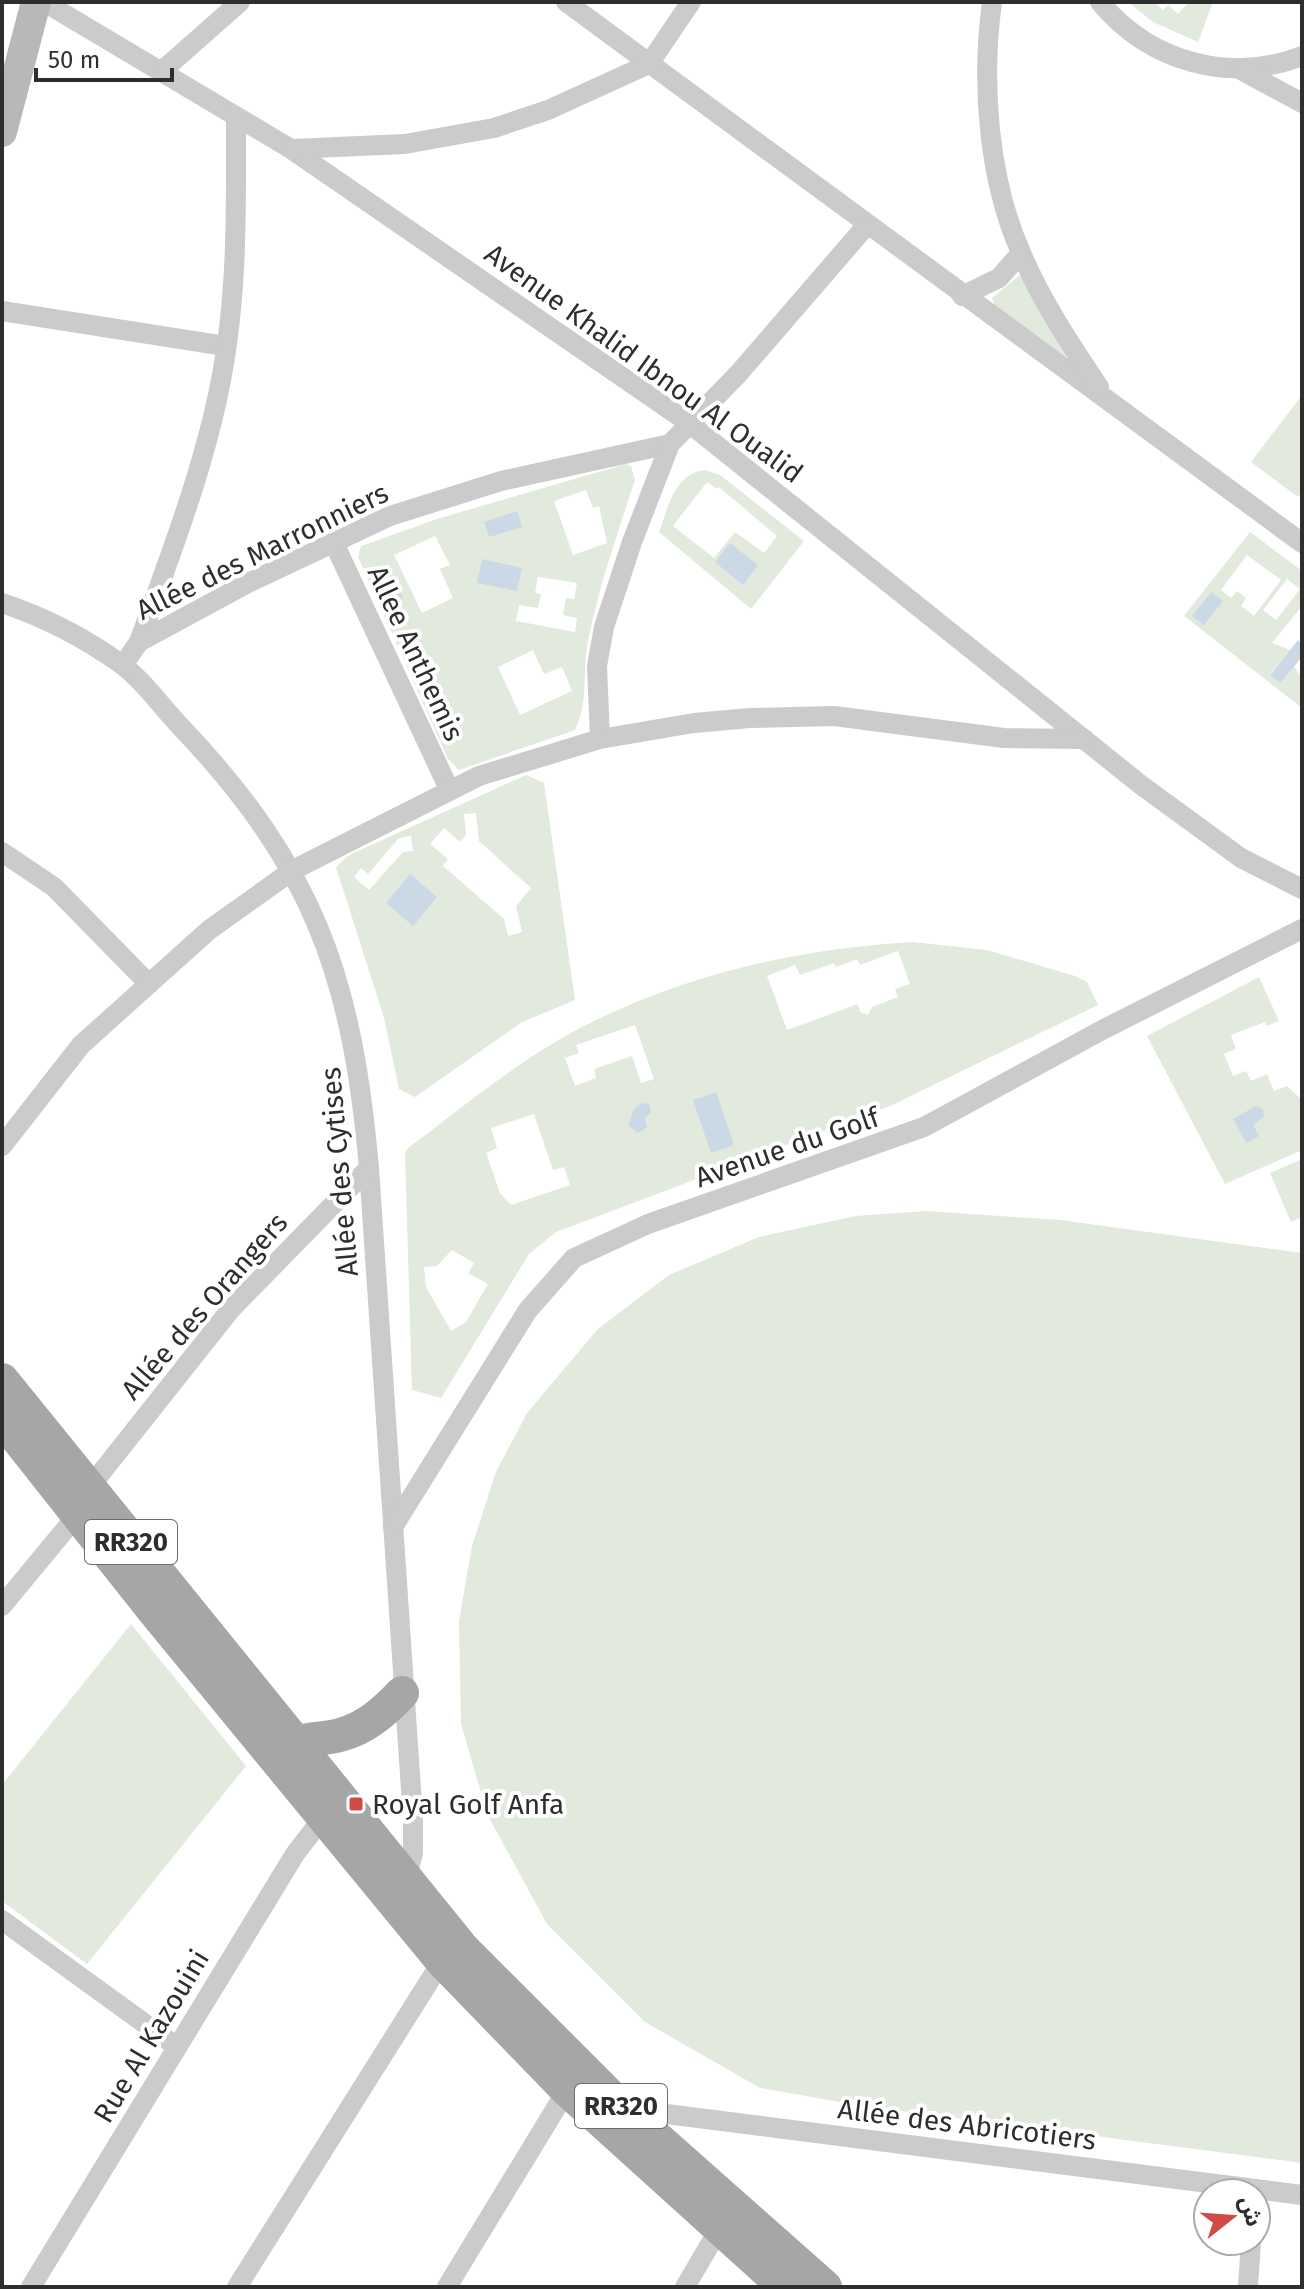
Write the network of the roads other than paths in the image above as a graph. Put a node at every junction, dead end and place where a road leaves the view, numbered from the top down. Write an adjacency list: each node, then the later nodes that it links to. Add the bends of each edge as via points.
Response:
1 (36, 2): 14 (main road)
2 (44, 2): 11 (street, Avenue Khalid Ibnou Al Oualid)
3 (240, 2): 11 (street)
4 (566, 2): 9 (street)
5 (691, 2): 9 (street)
6 (1100, 2): 10 (street, via 1158,50 1204,66)
7 (995, 4): 17 (street, via 988,101 994,148)
8 (1302, 56): 10 (street)
9 (649, 64): 15 (street, via 494,128 405,144); 16 (street)
10 (1237, 69): 12 (street)
11 (163, 70): 13 (street, Avenue Khalid Ibnou Al Oualid)
12 (1302, 103)
13 (236, 118): 15 (street, Avenue Khalid Ibnou Al Oualid); 20 (street, via 235,261)
14 (2, 132)
15 (291, 149): 22 (street, Avenue Khalid Ibnou Al Oualid)
16 (866, 226): 18 (street); 22 (street)
17 (1021, 253): 18 (street, via 999,278); 21 (street)
18 (962, 296): 21 (street)
19 (2, 311): 20 (street)
20 (225, 346): 27 (street, via 214,413 189,502)
21 (1105, 397): 25 (street)
22 (689, 423): 23 (street); 30 (street, Avenue Khalid Ibnou Al Oualid)
23 (670, 444): 24 (street, Allée des Marronniers, via 445,497); 29 (street, via 604,627 597,666)
24 (333, 541): 27 (street, Allée des Marronniers); 31 (street, Allee Anthemis)
25 (1302, 543)
26 (2, 603): 28 (street, Allée des Cytises, via 55,624)
27 (139, 642): 28 (street, Allée des Marronniers)
28 (123, 665): 33 (street, Allée des Cytises, via 229,778)
29 (600, 739): 30 (street, via 694,723 834,716 1004,738); 31 (street)
30 (1084, 739): 34 (street, Avenue Khalid Ibnou Al Oualid, via 1241,858)
31 (449, 789): 33 (street)
32 (2, 852): 36 (street, via 54,887)
33 (293, 870): 36 (street, via 209,930); 38 (street, Allée des Cytises, via 337,974 350,1023)
34 (1302, 889)
35 (1302, 929): 42 (street, Avenue du Golf, via 924,1127 648,1224 574,1258 528,1310)
36 (149, 984): 37 (street, via 81,1045)
37 (2, 1146)
38 (369, 1168): 41 (street, Allée des Orangers, via 231,1309); 42 (street, Allée des Cytises)
39 (2, 1380): 41 (main road, RR320)
40 (4, 1424): 41 (main road, RR320)
41 (84, 1501): 43 (street, Allée des Orangers); 45 (main road, RR320)
42 (393, 1527): 44 (street, Allée des Cytises)
43 (2, 1606)
44 (402, 1693): 45 (main road, via 356,1729); 47 (street, Allée des Cytises, via 413,1853)
45 (284, 1750): 46 (main road, RR320); 47 (main road, RR320)
46 (328, 1823): 47 (main road, RR320); 50 (street, Rue Al Kazouini, via 312,1831 295,1854)
47 (400, 1893): 49 (main road, RR320); 52 (main road, RR320)
48 (2, 1920): 50 (street)
49 (442, 1961): 51 (main road, RR320); 59 (street)
50 (177, 2047): 58 (street, Rue Al Kazouini)
51 (567, 2090): 56 (main road, RR320); 60 (street)
52 (625, 2109): 53 (street, Allée des Abricotiers); 63 (main road, RR320)
53 (1192, 2183)
54 (1272, 2192): 55 (street, Allée des Abricotiers)
55 (1302, 2195)
56 (719, 2229): 61 (street); 62 (main road, RR320)
57 (1250, 2257): 64 (street)
58 (31, 2287)
59 (237, 2287)
60 (447, 2287)
61 (685, 2287)
62 (785, 2287)
63 (825, 2287)
64 (1248, 2287)

